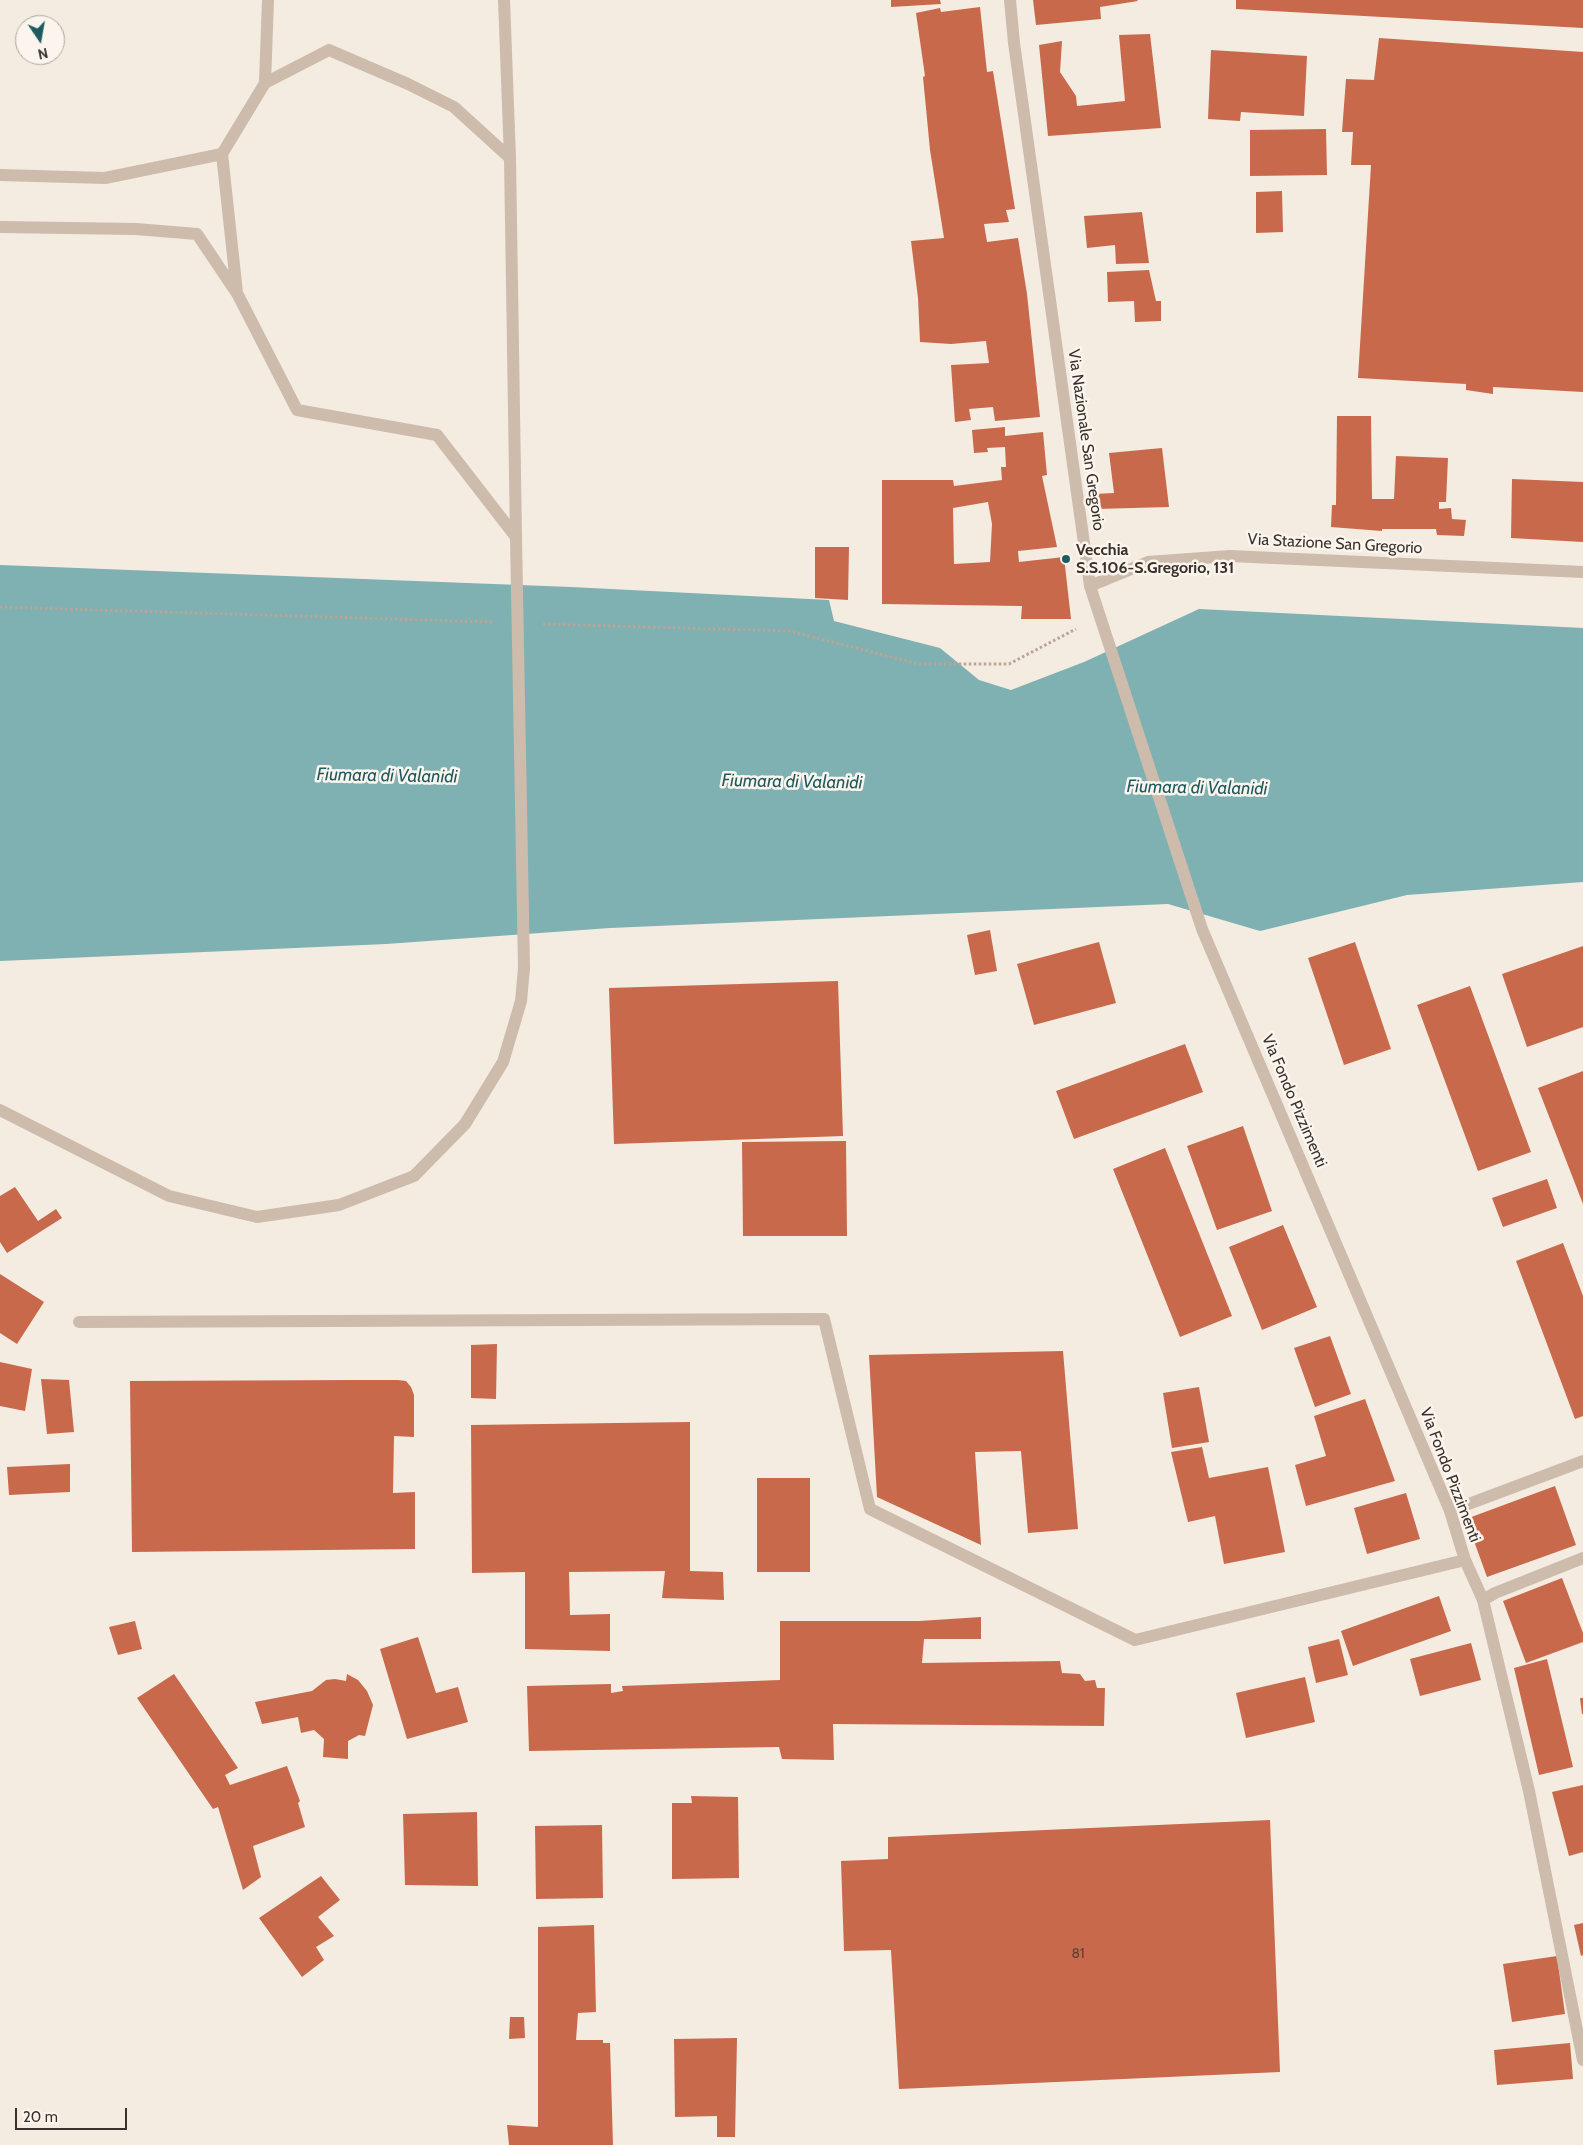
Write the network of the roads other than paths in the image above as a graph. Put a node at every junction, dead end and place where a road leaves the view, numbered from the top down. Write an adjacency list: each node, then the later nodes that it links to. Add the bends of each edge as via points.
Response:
1 (268, 0): 4 (street)
2 (504, 0): 6 (street)
3 (1010, 0): 12 (street, Via Nazionale San Gregorio)
4 (265, 83): 5 (street); 6 (street, via 329,50 454,107)
5 (222, 154): 7 (street, via 105,178); 9 (street)
6 (510, 158): 10 (street)
7 (0, 176)
8 (0, 227): 9 (street, via 136,229 197,234)
9 (238, 295): 10 (street, via 297,410 437,435)
10 (516, 537): 14 (street, bridge, via 524,968 521,1001 503,1062 464,1124 414,1176 339,1205 257,1217 169,1196)
11 (1583, 572): 12 (street, Via Stazione San Gregorio, via 1230,556 1148,562)
12 (1090, 586): 13 (street, Via Nazionale San Gregorio)
13 (1202, 929): 17 (street, Via Fondo Pizzimenti)
14 (0, 1110)
15 (79, 1322): 19 (street, via 824,1319 870,1509 1135,1640)
16 (1583, 1461): 17 (street)
17 (1450, 1511): 19 (street, Via Fondo Pizzimenti)
18 (1583, 1558): 20 (street)
19 (1465, 1560): 20 (street, Via Fondo Pizzimenti)
20 (1483, 1600): 21 (street, Via Fondo Pizzimenti, via 1530,1791)
21 (1583, 2060)

